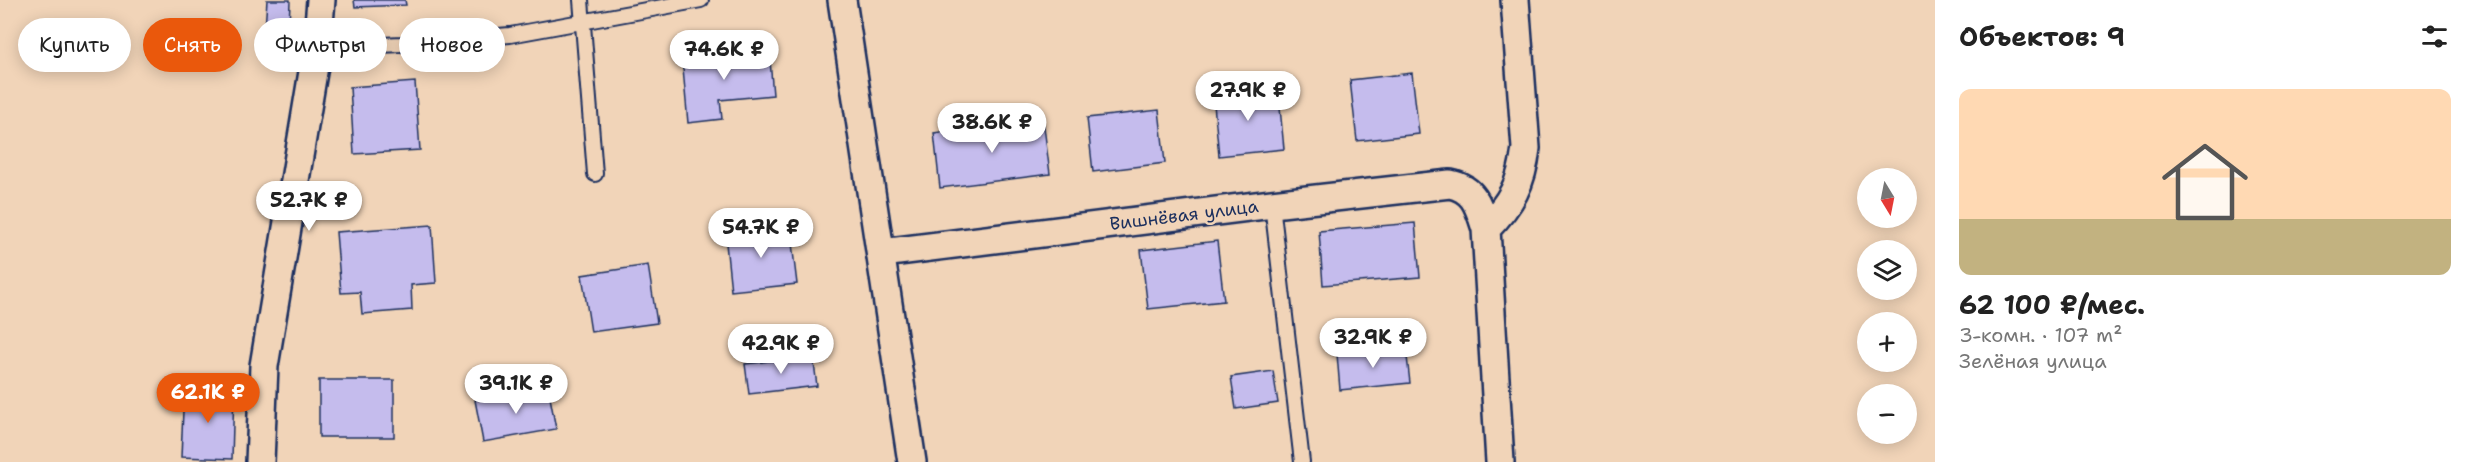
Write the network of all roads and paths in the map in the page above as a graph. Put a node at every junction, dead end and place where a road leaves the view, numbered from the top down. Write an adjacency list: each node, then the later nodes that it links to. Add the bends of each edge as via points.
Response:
1 (321, 0): 6 (street)
2 (581, 0): 7 (lane)
3 (701, 0): 7 (lane)
4 (842, 0): 13 (street)
5 (1515, 0): 12 (street, via 1526,148 1523,171 1503,210)
6 (320, 18)
7 (584, 20): 8 (lane, via 510,35); 10 (lane)
8 (387, 45)
9 (313, 72): 14 (street, via 264,366)
10 (595, 174)
11 (1272, 204): 12 (street, Вишнёвая улица, via 1450,184 1472,194); 13 (street, Вишнёвая улица); 16 (lane)
12 (1482, 216): 17 (street)
13 (882, 253): 15 (street)
14 (261, 462)
15 (912, 462)
16 (1302, 462)
17 (1500, 462)

